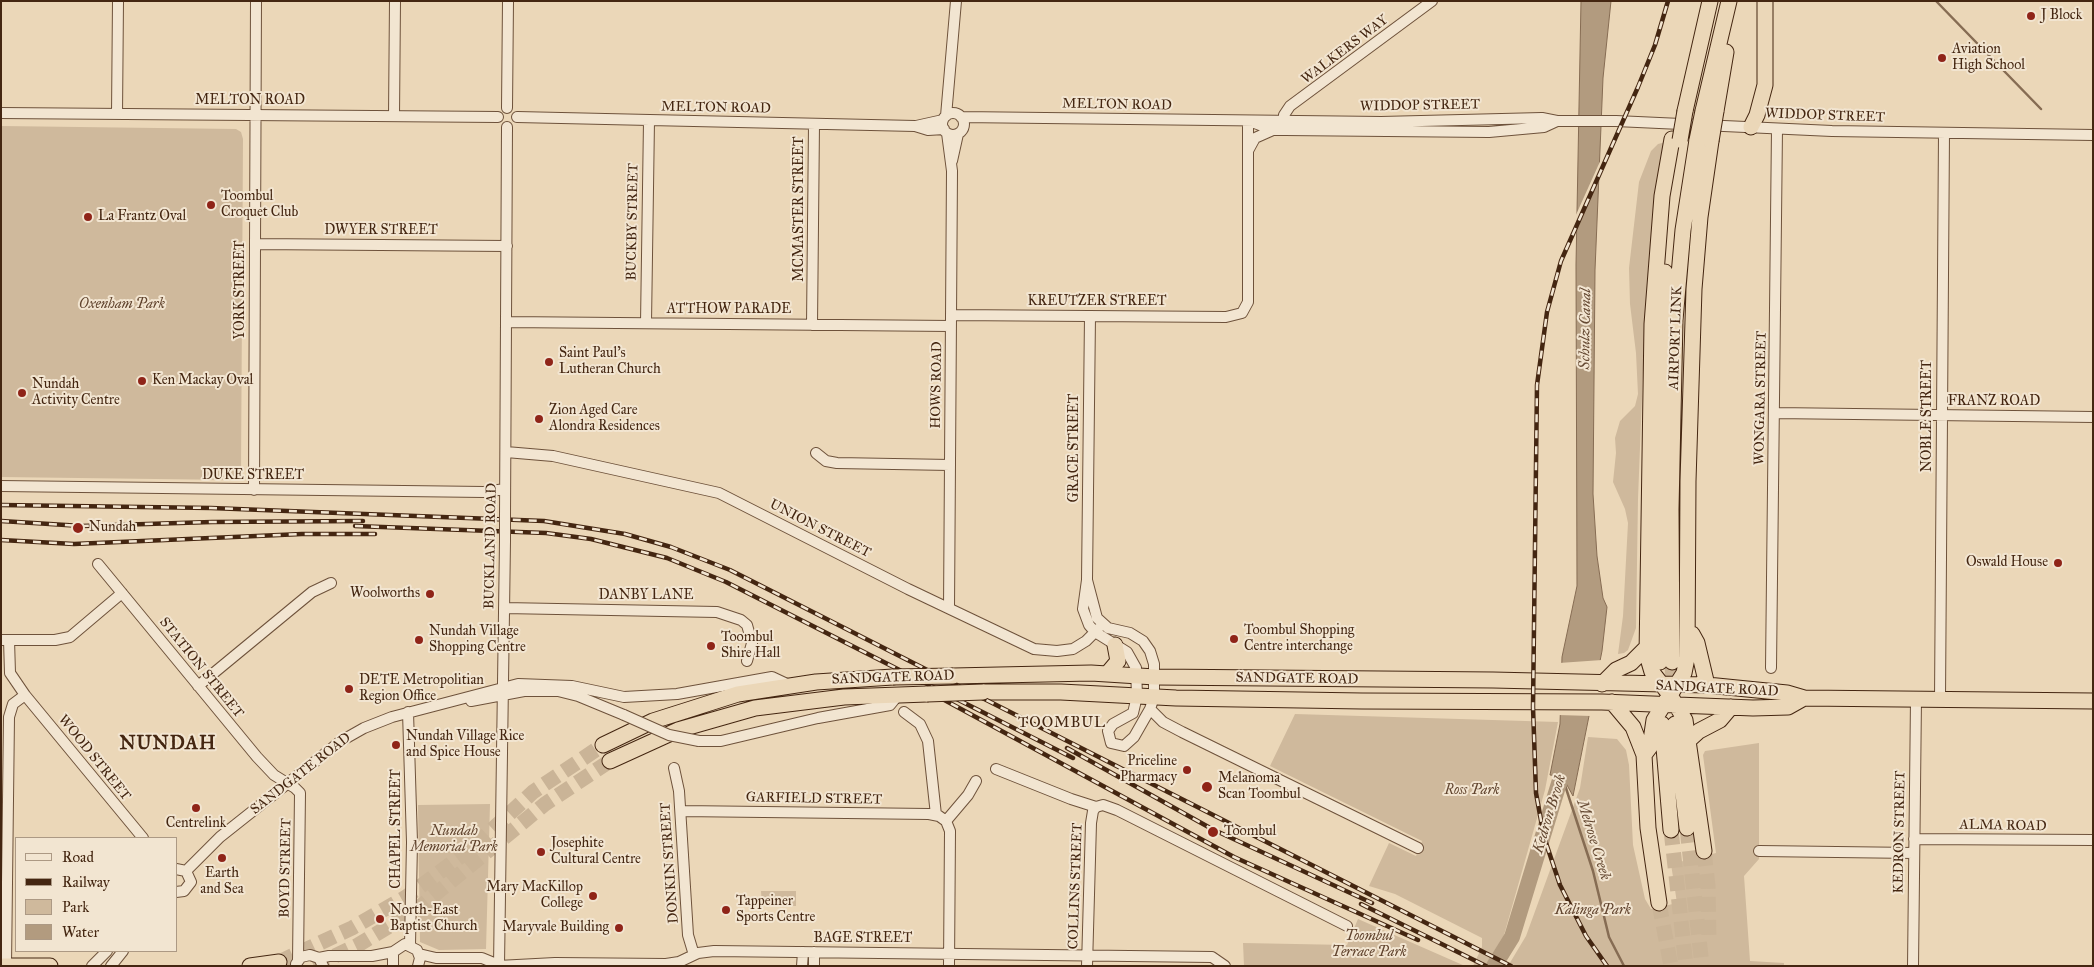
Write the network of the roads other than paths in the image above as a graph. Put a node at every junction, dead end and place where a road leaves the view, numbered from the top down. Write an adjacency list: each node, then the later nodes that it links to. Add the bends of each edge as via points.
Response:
1 (118, 1): 13 (street)
2 (256, 1): 14 (street, YORK STREET)
3 (395, 1): 15 (street)
4 (508, 1): 11 (street)
5 (956, 1): 23 (street, HOWS ROAD, via 950,90)
6 (1432, 1): 10 (street, WALKERS WAY)
7 (1710, 1): 31 (highway)
8 (1729, 1): 32 (highway, AIRPORT LINK, bridge)
9 (1765, 1): 26 (highway, via 1765,85)
10 (1298, 102): 18 (street, WALKERS WAY); 24 (street, WALKERS WAY, via 1286,111)
11 (508, 108): 16 (street); 17 (street)
12 (1, 113): 13 (street, MELTON ROAD)
13 (117, 114): 14 (street, MELTON ROAD)
14 (256, 115): 15 (street, MELTON ROAD); 34 (street, YORK STREET)
15 (394, 116): 16 (street, MELTON ROAD)
16 (498, 117): 25 (street, via 499,123)
17 (517, 117): 20 (street, MELTON ROAD); 25 (street, via 515,123)
18 (1296, 120): 19 (street, WIDDOP STREET); 24 (street, WIDDOP STREET)
19 (1557, 120): 24 (street, WIDDOP STREET, via 1544,127 1489,132); 26 (street, WIDDOP STREET)
20 (648, 121): 22 (street, MELTON ROAD); 39 (street, BUCKBY STREET)
21 (1248, 121): 23 (street, MELTON ROAD, via 978,116); 24 (street, MELTON ROAD); 28 (street, MELTON ROAD); 33 (street)
22 (814, 124): 23 (street, MELTON ROAD, via 915,126 928,130); 40 (street, MCMASTER STREET)
23 (952, 124): 36 (street, HOWS ROAD)
24 (1284, 125): 28 (street, MELTON ROAD)
25 (507, 127): 35 (street, BUCKLAND ROAD)
26 (1751, 127): 27 (street, WIDDOP STREET)
27 (1777, 129): 29 (street, WIDDOP STREET); 42 (street, WONGARA STREET)
28 (1273, 130): 33 (street, via 1255,138)
29 (1944, 133): 30 (street, WIDDOP STREET); 43 (street, NOBLE STREET)
30 (2093, 135)
31 (1676, 140): 32 (highway, AIRPORT LINK, via 1664,291 1660,494 1666,662 1675,320 1682,240); 62 (highway, via 1658,240 1652,324)
32 (1704, 141): 58 (highway, via 1694,289 1688,480)
33 (1250, 148): 37 (street, KREUTZER STREET, via 1248,302 1242,313 1226,318)
34 (255, 244): 35 (street, DWYER STREET); 50 (street, YORK STREET)
35 (507, 246): 38 (street, BUCKLAND ROAD)
36 (952, 315): 37 (street, KREUTZER STREET); 41 (street, HOWS ROAD)
37 (1090, 316): 52 (street, GRACE STREET)
38 (506, 322): 39 (street, ATTHOW PARADE); 45 (street, BUCKLAND ROAD)
39 (646, 324): 40 (street, ATTHOW PARADE)
40 (812, 324): 41 (street, ATTHOW PARADE)
41 (951, 326): 47 (street, HOWS ROAD)
42 (1775, 413): 43 (street, FRANZ ROAD); 64 (street, WONGARA STREET)
43 (1942, 416): 44 (street, FRANZ ROAD); 79 (street, NOBLE STREET)
44 (2093, 417)
45 (506, 452): 49 (street, BUCKLAND ROAD); 56 (street, UNION STREET, via 553,456 719,494)
46 (816, 453): 47 (street, via 826,461 837,463)
47 (950, 465): 56 (street, HOWS ROAD)
48 (1, 486): 50 (street, DUKE STREET)
49 (505, 489): 50 (street, DUKE STREET, via 484,492); 55 (street, BUCKLAND ROAD, bridge)
50 (254, 490)
51 (98, 564): 54 (street, STATION STREET)
52 (1088, 580): 57 (street, GRACE STREET, via 1093,608); 59 (street, GRACE STREET, via 1084,608 1086,619)
53 (331, 583): 71 (street, via 312,592)
54 (122, 593): 60 (street, via 70,637); 71 (street, STATION STREET)
55 (504, 608): 63 (street, DANBY LANE, via 717,612 741,620 750,630 752,642); 72 (street, BUCKLAND ROAD)
56 (949, 608): 59 (street, UNION STREET, via 1021,644 1046,651 1072,649)
57 (1103, 624): 59 (street, UNION STREET); 67 (street, via 1143,640 1152,657)
58 (1688, 627): 70 (highway, via 1697,643); 74 (highway, via 1687,664)
59 (1095, 632): 61 (street)
60 (5, 640): 75 (street, WOOD STREET, via 10,673)
61 (1115, 645): 65 (highway, via 1118,661); 66 (street, via 1131,656)
62 (1646, 647): 68 (highway, via 1631,663 1616,670); 74 (highway, via 1649,667)
63 (747, 661)
64 (1772, 668)
65 (1107, 674): 66 (highway, SANDGATE ROAD); 69 (highway, SANDGATE ROAD, bridge, via 893,677)
66 (1137, 677): 67 (highway, SANDGATE ROAD); 76 (street)
67 (1155, 677): 68 (highway, SANDGATE ROAD); 82 (street)
68 (1602, 684): 74 (highway, SANDGATE ROAD)
69 (790, 685): 72 (street, SANDGATE ROAD, via 772,677 692,692 624,698 560,685 518,684); 89 (highway, SANDGATE ROAD, via 738,694 696,706 653,721)
70 (1707, 685): 74 (highway, SANDGATE ROAD); 77 (highway, SANDGATE ROAD, via 1787,692)
71 (198, 686): 95 (street, STATION STREET, via 266,767)
72 (503, 691): 73 (street, SANDGATE ROAD, bridge, via 570,693 669,735 699,741 721,741 890,705); 84 (street, SANDGATE ROAD, via 470,702 462,700); 134 (street, BUCKLAND ROAD)
73 (899, 694): 76 (highway, SANDGATE ROAD, bridge, via 1061,692); 91 (highway, SANDGATE ROAD, via 844,697 747,710 678,730)
74 (1670, 694): 81 (highway, SANDGATE ROAD); 83 (highway, SANDGATE ROAD); 88 (highway, via 1685,720); 90 (highway, via 1652,724 1650,747)
75 (25, 695): 102 (street, WOOD STREET); 127 (street, via 13,704 9,717)
76 (1137, 696): 82 (highway, SANDGATE ROAD); 86 (street, via 1133,714 1110,728 1108,736 1111,743 1120,747 1128,744)
77 (1804, 698): 78 (highway, SANDGATE ROAD); 83 (highway, SANDGATE ROAD, via 1788,707)
78 (1916, 699): 79 (highway, SANDGATE ROAD); 103 (street, KEDRON STREET)
79 (1940, 699): 80 (highway, SANDGATE ROAD)
80 (2093, 701)
81 (1607, 702): 82 (highway, SANDGATE ROAD); 90 (highway, via 1633,727)
82 (1152, 703): 86 (street); 87 (street)
83 (1731, 707): 88 (highway, via 1720,720)
84 (408, 712): 95 (street, SANDGATE ROAD, via 378,721 351,735); 113 (street, CHAPEL STREET, via 412,842)
85 (904, 712): 98 (street, via 920,724 928,742)
86 (1142, 721): 87 (street)
87 (1164, 722): 105 (street)
88 (1689, 740): 106 (highway)
89 (602, 745)
90 (1644, 755): 111 (highway, via 1650,844)
91 (610, 761)
92 (674, 768): 97 (street, DONKIN STREET)
93 (996, 769): 96 (street)
94 (976, 781): 99 (street)
95 (288, 783): 109 (street, SANDGATE ROAD); 126 (street, BOYD STREET, via 298,790 301,800)
96 (1096, 807): 112 (street, via 1103,805 1117,810); 122 (street, COLLINS STREET, via 1092,823)
97 (680, 811): 98 (street, GARFIELD STREET); 121 (street, DONKIN STREET, via 688,935)
98 (936, 814): 99 (street)
99 (946, 821): 120 (street, via 950,831)
100 (1687, 828): 101 (highway, via 1668,724)
101 (1671, 830)
102 (142, 837)
103 (1914, 839): 104 (street, ALMA ROAD); 108 (street, KEDRON STREET)
104 (2093, 840)
105 (1418, 848)
106 (1704, 851)
107 (1759, 851): 108 (street)
108 (1914, 853): 139 (street, KEDRON STREET)
109 (181, 870): 110 (street, via 190,878 189,886)
110 (178, 892)
111 (1659, 903)
112 (1347, 926)
113 (410, 945): 116 (street, via 400,946); 119 (street)
114 (106, 952): 129 (street)
115 (122, 952): 130 (street)
116 (393, 952): 125 (street, via 378,956 328,956); 132 (street)
117 (803, 952): 118 (street, BAGE STREET); 121 (street, BAGE STREET, via 714,951); 135 (street)
118 (814, 952): 120 (street, BAGE STREET); 136 (street)
119 (419, 954): 133 (street); 134 (street, BAGE STREET, via 436,958 482,958)
120 (950, 954): 122 (street, BAGE STREET); 137 (street)
121 (694, 955): 134 (street, BAGE STREET, via 666,964)
122 (1088, 961): 123 (street, BAGE STREET)
123 (1197, 961): 138 (street, BAGE STREET, via 1212,957)
124 (280, 962): 131 (highway)
125 (321, 962): 126 (street, via 310,955)
126 (296, 963)
127 (5, 966): 128 (highway)
128 (50, 966)
129 (92, 966)
130 (111, 966)
131 (250, 966)
132 (393, 966)
133 (418, 966)
134 (499, 966)
135 (802, 966)
136 (814, 966)
137 (949, 966)
138 (1225, 966)
139 (1913, 966)

